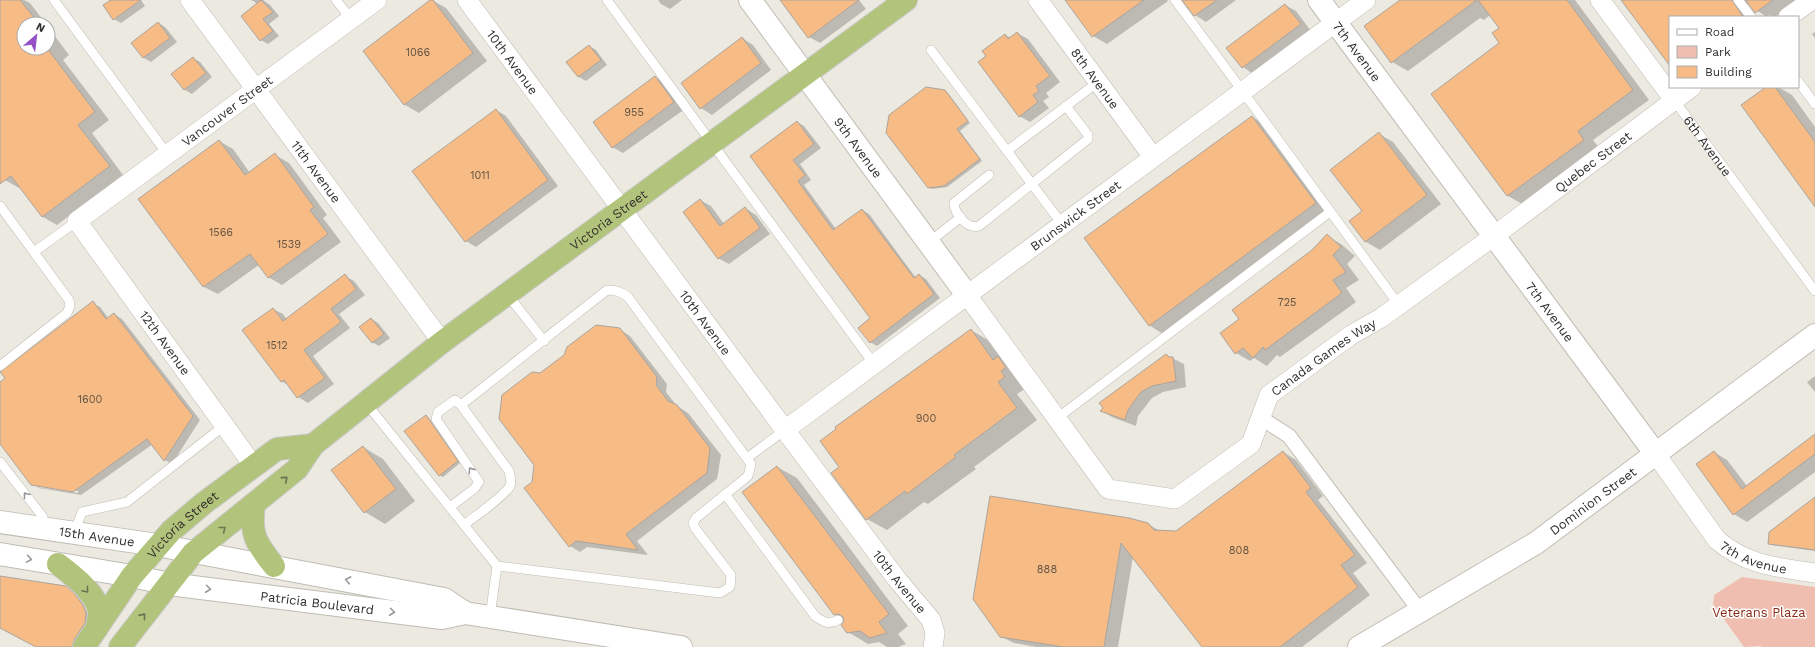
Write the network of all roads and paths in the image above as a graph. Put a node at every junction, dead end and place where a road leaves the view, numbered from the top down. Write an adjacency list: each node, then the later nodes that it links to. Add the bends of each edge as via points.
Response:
1 (54, 0): 32 (lane)
2 (190, 0): 25 (street, 11th Avenue)
3 (336, 0): 18 (lane)
4 (377, 0): 18 (street, Vancouver Street)
5 (467, 0): 37 (street, 10th Avenue)
6 (607, 0): 30 (lane)
7 (750, 0): 21 (main road, 9th Avenue)
8 (1038, 0): 22 (street, 8th Avenue)
9 (1175, 0): 26 (lane)
10 (1319, 0): 19 (main road, 7th Avenue)
11 (1366, 0): 19 (street, Brunswick Street)
12 (1600, 0): 27 (street, 6th Avenue)
13 (1738, 0): 16 (lane)
14 (1812, 0): 17 (street)
15 (901, 2): 21 (highway, Victoria Street)
16 (1750, 16)
17 (1789, 16)
18 (351, 19): 25 (street, Vancouver Street)
19 (1335, 23): 26 (street, Brunswick Street); 42 (main road, 7th Avenue)
20 (931, 50): 31 (lane)
21 (804, 75): 30 (highway, Victoria Street); 43 (main road, 9th Avenue)
22 (1098, 82): 29 (lane); 33 (street, 8th Avenue)
23 (1799, 82): 28 (lane)
24 (1691, 88): 27 (street, Quebec Street)
25 (256, 90): 32 (street, Vancouver Street); 51 (street, 11th Avenue)
26 (1243, 90): 33 (street, Brunswick Street); 38 (lane)
27 (1674, 100): 42 (street, Quebec Street); 45 (lane, 6th Avenue)
28 (1815, 104)
29 (1066, 106): 31 (lane); 35 (lane, via 1088,134 1088,139)
30 (711, 144): 37 (highway, Victoria Street); 52 (lane)
31 (1007, 151): 35 (lane)
32 (168, 155): 40 (street, Vancouver Street)
33 (1153, 157): 41 (street, Brunswick Street)
34 (988, 175): 39 (lane, via 954,203 954,208)
35 (1032, 184): 39 (lane, via 979,226 967,225); 41 (lane)
36 (0, 206): 44 (lane)
37 (622, 209): 46 (highway, Victoria Street); 59 (street, 10th Avenue)
38 (1330, 212): 48 (lane); 57 (lane)
39 (961, 217): 43 (lane)
40 (77, 221): 44 (lane); 58 (street, 12th Avenue)
41 (1062, 224): 47 (street, Brunswick Street)
42 (1494, 236): 48 (street, Canada Games Way); 61 (main road, 7th Avenue)
43 (928, 243): 47 (main road, 9th Avenue)
44 (34, 252): 53 (lane, via 69,300 70,306 67,313)
45 (1815, 291)
46 (507, 294): 50 (lane); 51 (highway, Victoria Street)
47 (967, 295): 52 (street, Brunswick Street); 57 (street, Canada Games Way)
48 (1399, 304): 56 (street, Canada Games Way, via 1351,335 1269,395)
49 (1815, 335): 61 (main road, Dominion Street)
50 (544, 341): 55 (lane); 62 (lane, via 607,290 622,292)
51 (442, 342): 54 (highway, Victoria Street)
52 (874, 364): 59 (street, Brunswick Street)
53 (0, 366)
54 (366, 403): 60 (highway, Victoria Street); 67 (lane)
55 (460, 405): 67 (lane, one-way to 55, via 474,489 478,482 436,419 438,412 452,401 455,400); 69 (lane, via 509,471 511,478 505,492)
56 (1261, 418): 57 (street, Canada Games Way, via 1251,444 1175,499 1108,489); 81 (street, via 1289,436)
57 (1056, 419)
58 (225, 425): 64 (street, 12th Avenue); 71 (lane, via 127,502 82,512)
59 (785, 430): 62 (lane); 89 (street, 10th Avenue, via 896,578 931,620 935,634)
60 (313, 445): 64 (highway, Victoria Street, via 277,449); 66 (highway, Victoria Street, one-way to 60, via 297,469)
61 (1655, 453): 78 (street, 7th Avenue, via 1717,540 1728,549 1753,562); 81 (main road, Dominion Street, via 1536,543)
62 (747, 458): 65 (lane, via 751,464 748,476)
63 (0, 462): 70 (lane, one-way to 63, via 43,517)
64 (253, 465): 72 (highway, Victoria Street, via 204,503)
65 (725, 494): 77 (lane, via 693,523 731,575 730,586 720,593); 84 (lane, via 816,616 827,623)
66 (254, 504): 73 (highway, Victoria Street, one-way to 66); 76 (highway, via 252,524 258,546)
67 (450, 507): 69 (lane)
68 (0, 522): 70 (main road, 15th Avenue)
69 (464, 525): 77 (lane)
70 (42, 528): 71 (main road, 15th Avenue)
71 (74, 533): 72 (main road, 15th Avenue)
72 (157, 545): 73 (main road, 15th Avenue); 79 (highway, Victoria Street)
73 (193, 553): 76 (main road, Patricia Boulevard); 80 (highway, Victoria Street)
74 (0, 554): 75 (main road, one-way to 75)
75 (58, 564): 79 (main road); 85 (highway, one-way to 85, via 78,579 92,596 99,611)
76 (274, 566): 82 (main road, Patricia Boulevard, one-way to 76, via 444,599)
77 (497, 566): 83 (lane)
78 (1815, 573)
79 (132, 576): 80 (main road); 85 (highway, Victoria Street)
80 (169, 584): 82 (main road, Patricia Boulevard, one-way to 82, via 442,618); 87 (highway, Victoria Street, one-way to 80)
81 (1420, 611): 90 (main road, Dominion Street)
82 (465, 613): 83 (main road, Patricia Boulevard)
83 (490, 617): 88 (main road, Patricia Boulevard)
84 (838, 620)
85 (97, 628): 86 (highway, Victoria Street)
86 (84, 647)
87 (120, 647)
88 (681, 647)
89 (933, 647)
90 (1359, 647)

